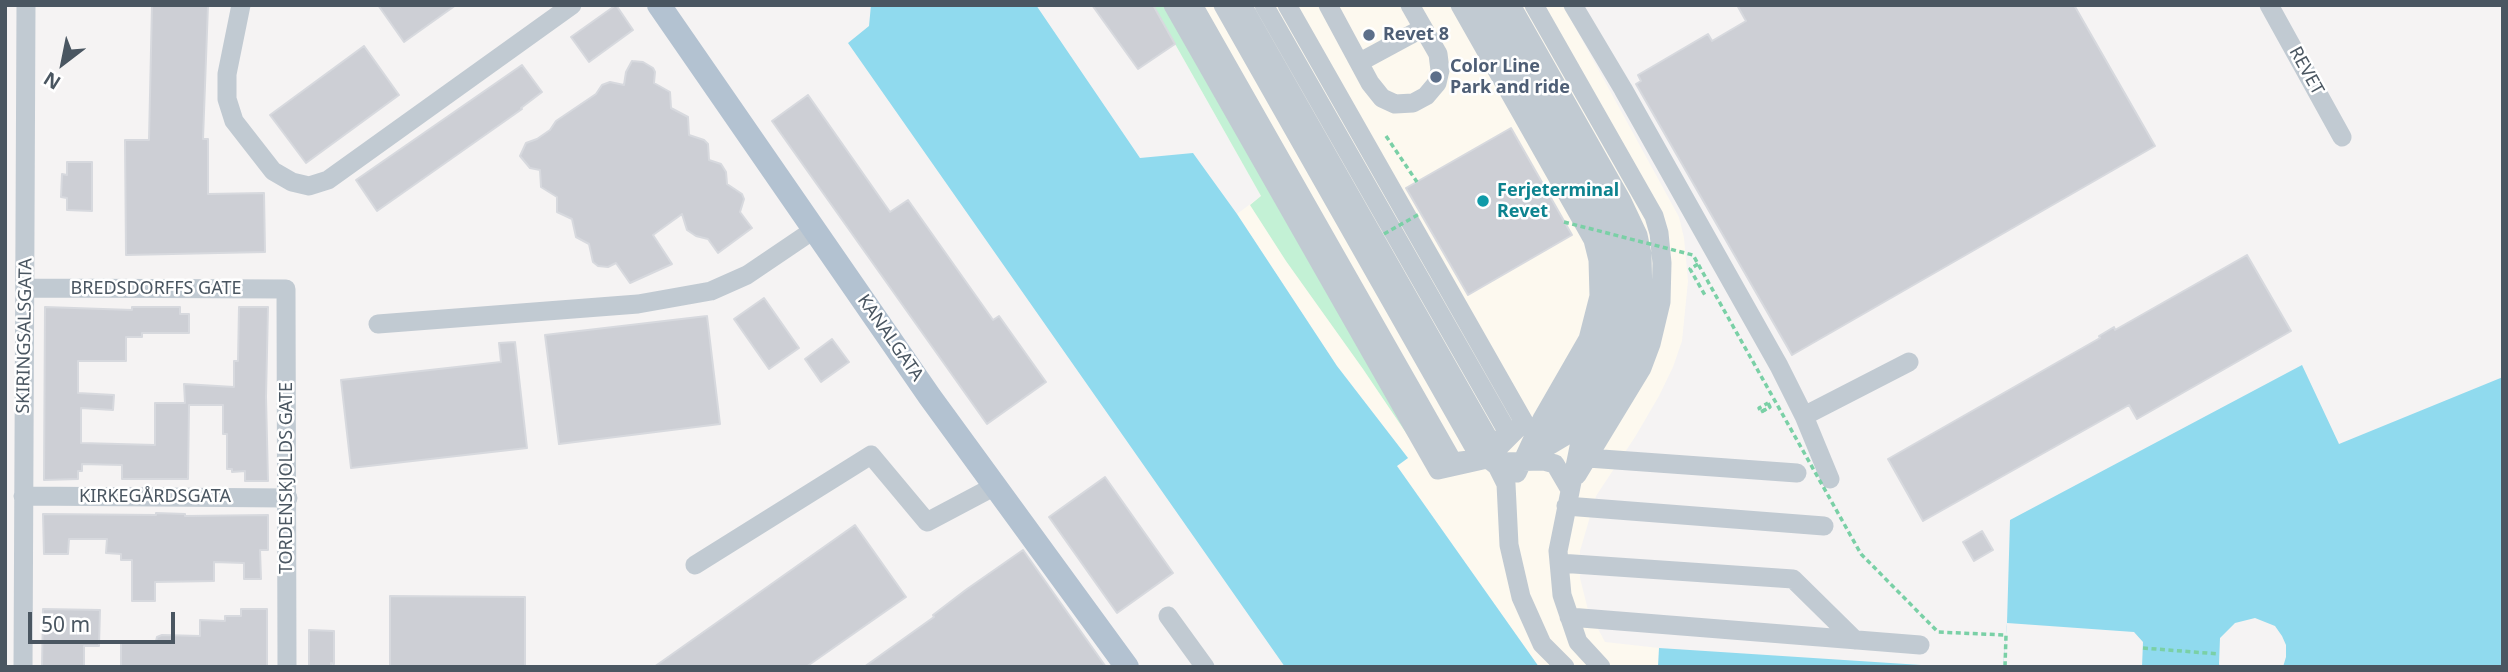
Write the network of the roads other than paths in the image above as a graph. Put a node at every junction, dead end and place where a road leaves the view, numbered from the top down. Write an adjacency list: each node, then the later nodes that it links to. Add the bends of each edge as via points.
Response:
1 (26, 5): 36 (street, SKIRINGSALSGATA)
2 (241, 5): 3 (street, via 227,74 227,99 234,121 273,171 309,186 328,180)
3 (572, 5)
4 (659, 5): 35 (main road, KANALGATA)
5 (1173, 5): 42 (street, via 1438,470)
6 (1183, 5): 42 (street, via 1446,466)
7 (1193, 5): 42 (street, via 1453,462)
8 (1203, 5): 42 (street, via 1460,458)
9 (1213, 5): 42 (street, via 1468,453)
10 (1223, 5): 42 (street, via 1475,449)
11 (1232, 5): 42 (street)
12 (1242, 5): 34 (street)
13 (1253, 5): 34 (street)
14 (1264, 5): 34 (street)
15 (1275, 5): 42 (street, via 1515,427)
16 (1287, 5): 42 (street, via 1524,422)
17 (1328, 5): 32 (street)
18 (1410, 5): 31 (street)
19 (1450, 5): 43 (street, via 1576,226 1589,261 1590,295 1584,324 1535,415)
20 (1460, 5): 41 (street, via 1595,247 1599,296)
21 (1468, 5): 41 (street, via 1590,218 1604,252 1606,296 1600,330)
22 (1477, 5): 41 (street, via 1610,243 1614,297 1606,332)
23 (1485, 5): 41 (street, via 1603,211 1620,257 1621,297 1614,334)
24 (1494, 5): 41 (street, via 1620,228 1627,256 1628,298 1620,336 1609,365)
25 (1502, 5): 41 (street, via 1616,204 1634,255 1636,298 1628,338 1615,368)
26 (1511, 5): 41 (street, via 1628,211 1642,254 1643,299 1635,341 1622,372)
27 (1519, 5): 41 (street, via 1640,219 1649,253 1651,299 1642,343 1629,375)
28 (1534, 5): 41 (street, via 1654,216 1663,283 1651,344 1636,378)
29 (1573, 5): 40 (street)
30 (2269, 5): 33 (street, REVET)
31 (1423, 28): 32 (street); 32 (street, via 1438,54 1440,70 1437,83 1426,96 1413,103 1395,104 1382,98)
32 (1360, 62)
33 (2342, 137)
34 (1380, 228): 42 (street, via 1429,315 1490,441)
35 (815, 229): 38 (street, via 747,275 711,291 638,304); 46 (main road, KANALGATA)
36 (26, 288): 37 (street, BREDSDORFFS GATE); 47 (street, SKIRINGSALSGATA)
37 (286, 289): 49 (street, TORDENSKJOLDS GATE)
38 (378, 324)
39 (1909, 362): 40 (street)
40 (1804, 416): 45 (street)
41 (1561, 442): 43 (street); 43 (street); 44 (street); 48 (street); 48 (street)
42 (1487, 458): 43 (street); 50 (street, via 1506,484)
43 (1521, 463): 48 (street, via 1544,460 1555,464); 50 (street, via 1512,485)
44 (1797, 473)
45 (1830, 479)
46 (995, 486): 53 (street, via 926,522 871,455); 60 (main road, KANALGATA)
47 (23, 496): 49 (street, KIRKEGÅRDSGATA); 58 (street, SKIRINGSALSGATA)
48 (1568, 497): 51 (street); 52 (street)
49 (288, 498): 59 (street, TORDENSKJOLDS GATE)
50 (1508, 522): 62 (street, via 1521,597 1542,644)
51 (1824, 526)
52 (1559, 563): 55 (street); 56 (street, via 1793,579)
53 (695, 565)
54 (1168, 617): 61 (street)
55 (1569, 617): 56 (street); 63 (street, via 1578,642)
56 (1855, 640): 57 (street)
57 (1920, 645)
58 (23, 667)
59 (287, 667)
60 (1127, 667)
61 (1205, 667)
62 (1565, 667)
63 (1601, 667)

